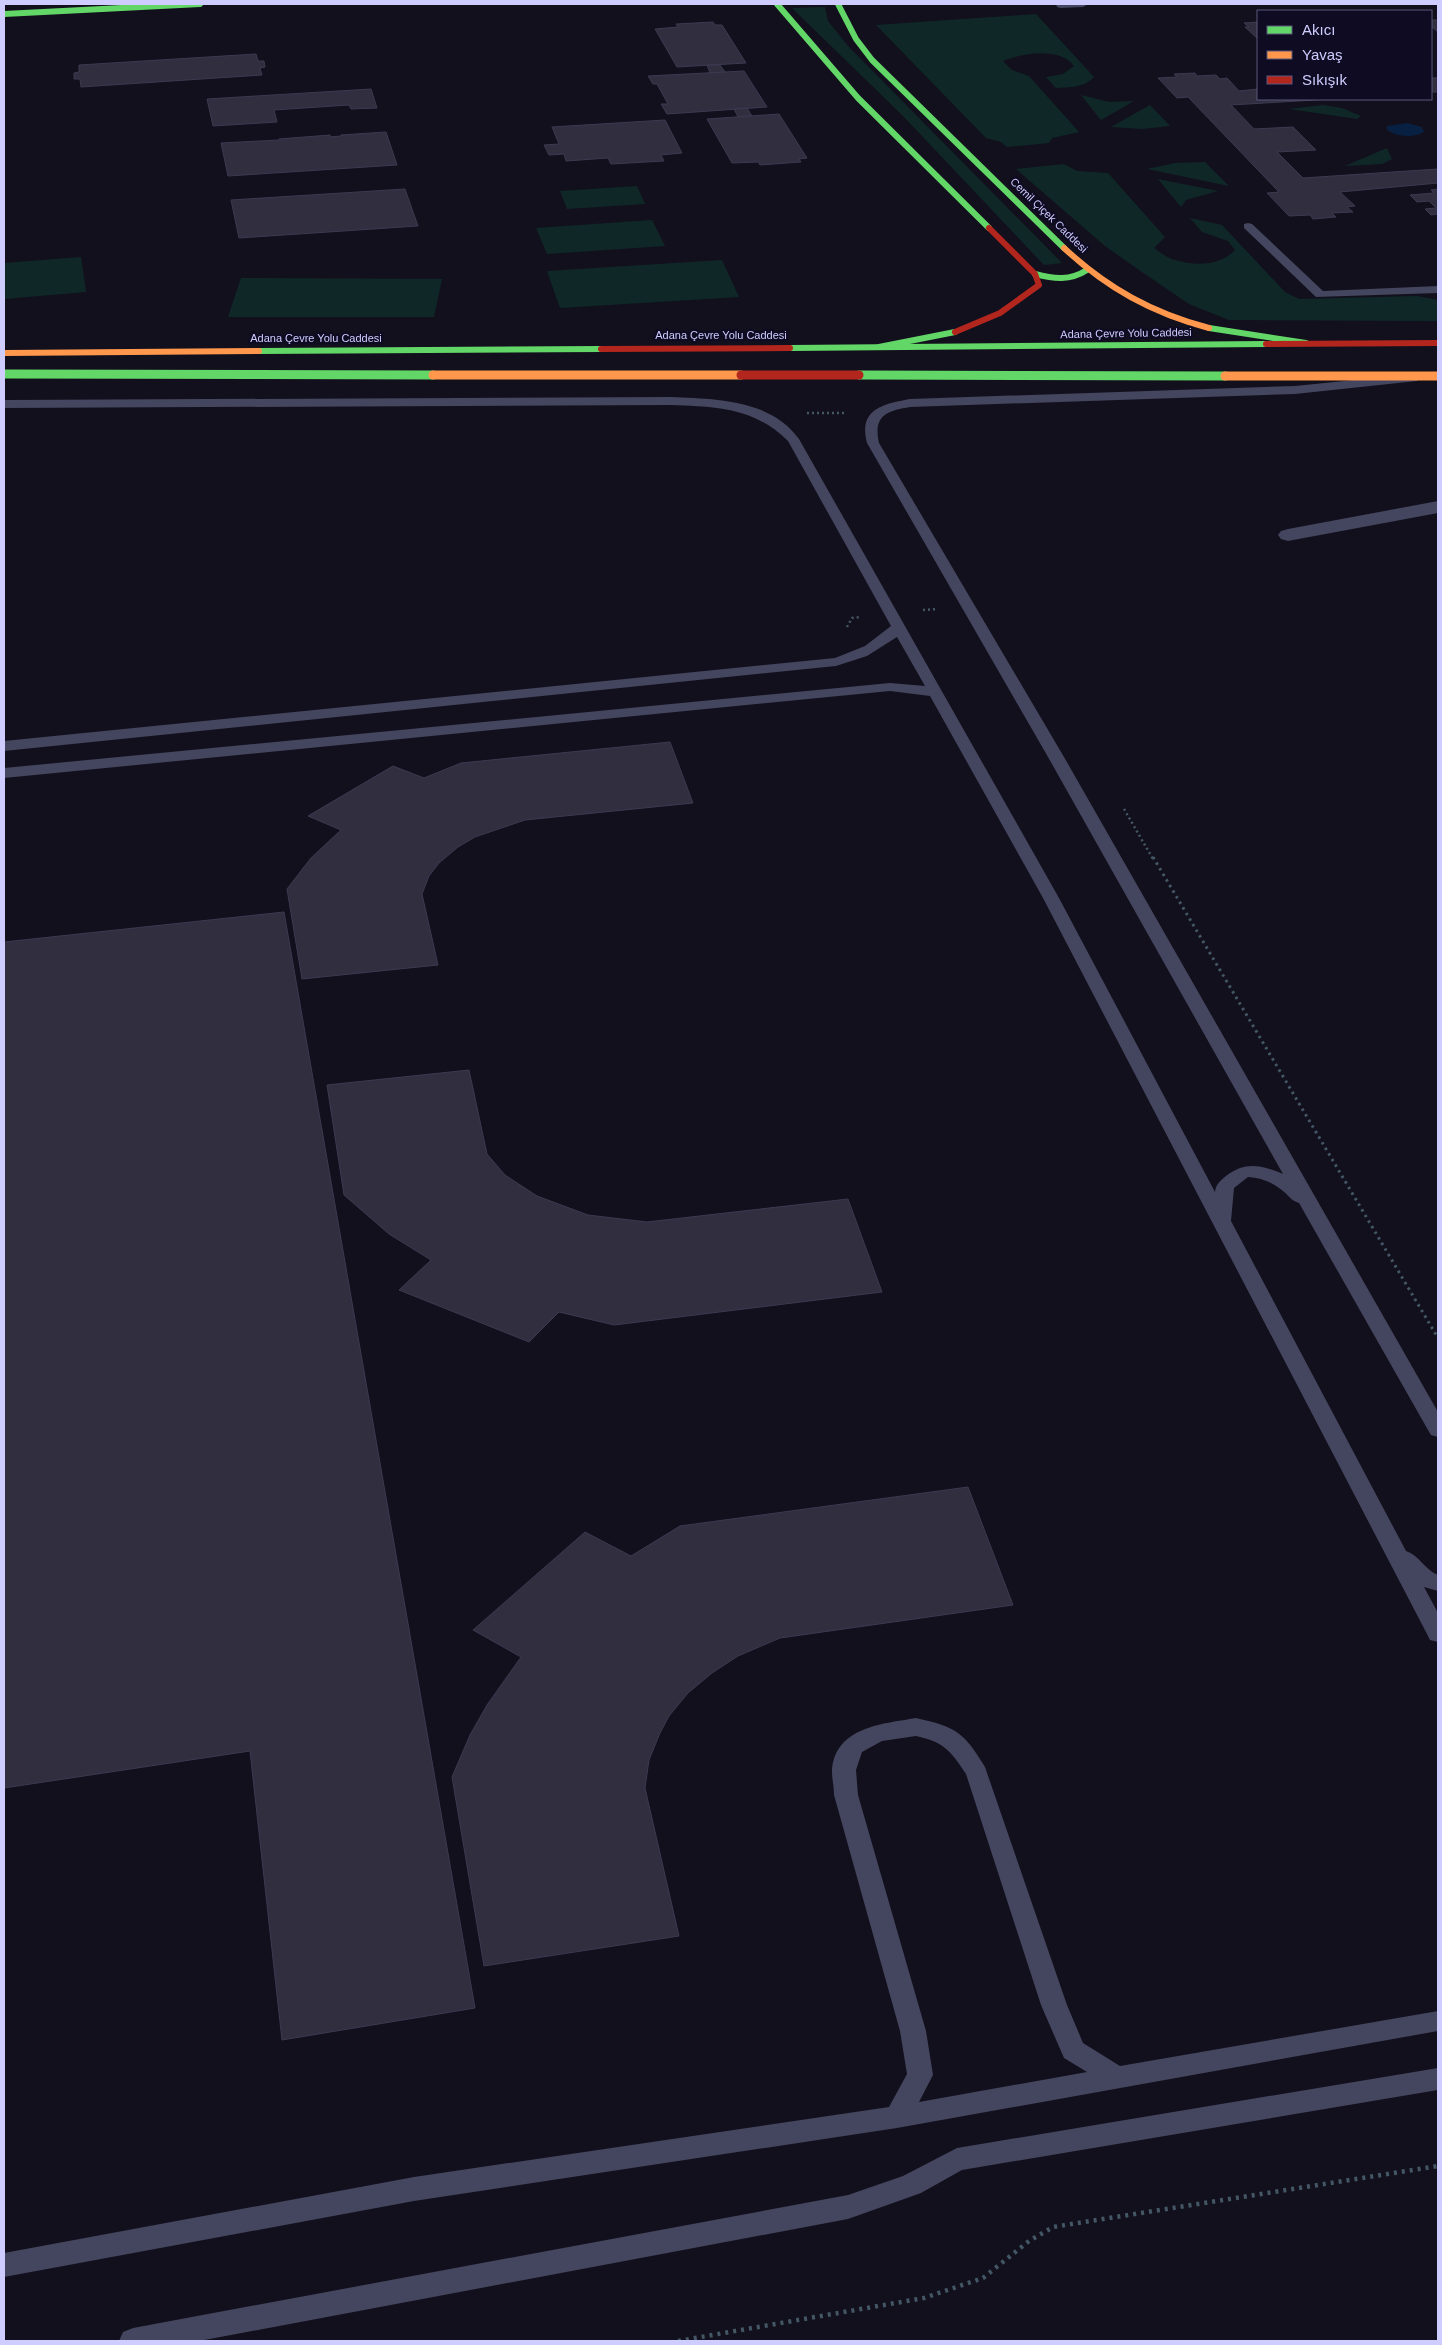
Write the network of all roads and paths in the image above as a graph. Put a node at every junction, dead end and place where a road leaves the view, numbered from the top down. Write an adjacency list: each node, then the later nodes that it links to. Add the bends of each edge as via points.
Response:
1 (39, 4): 2 (main road); 7 (main road)
2 (49, 4)
3 (200, 4): 10 (main road)
4 (768, 4): 8 (main road)
5 (1082, 4): 6 (lane)
6 (1060, 5)
7 (4, 6)
8 (779, 6): 13 (main road, via 864,105)
9 (842, 6): 12 (main road, Cemil Çiçek Caddesi, via 856,40 872,60)
10 (4, 14)
11 (1248, 226): 14 (lane, via 1320,295)
12 (1087, 270): 13 (main road, via 1070,279); 17 (main road, Cemil Çiçek Caddesi, via 1119,295 1174,319 1238,335)
13 (1035, 274): 18 (main road, via 1039,285 1032,293 1014,307 984,322)
14 (1438, 290)
15 (93, 340): 19 (main road, via 317,342)
16 (1438, 342): 17 (main road, Adana Çevre Yolu Caddesi)
17 (1306, 343): 18 (main road, Adana Çevre Yolu Caddesi)
18 (880, 347): 19 (main road, Adana Çevre Yolu Caddesi)
19 (472, 350): 20 (main road, Adana Çevre Yolu Caddesi)
20 (4, 352)
21 (524, 373): 22 (main road); 23 (main road); 24 (main road)
22 (4, 374)
23 (1436, 376): 33 (lane, via 1295,390 910,403 883,410 871,421 869,428 873,443)
24 (345, 387)
25 (4, 404): 28 (lane, via 671,402 747,410 774,421 793,439)
26 (1438, 507): 27 (street)
27 (1288, 535)
28 (899, 627): 29 (lane); 30 (lane, via 885,642 858,656 836,662)
29 (936, 692): 31 (lane, via 890,687); 34 (lane, via 1052,898)
30 (4, 746)
31 (4, 772)
32 (1120, 803): 35 (path)
33 (1316, 1214): 34 (lane, via 1286,1182 1266,1172 1244,1171 1225,1186); 36 (lane)
34 (1222, 1222): 37 (lane)
35 (1438, 1338)
36 (1438, 1430)
37 (1387, 1536): 38 (lane, via 1416,1573); 39 (lane)
38 (1438, 1583)
39 (1438, 1634)
40 (1438, 2022): 41 (lane)
41 (1119, 2079): 43 (lane); 43 (lane, via 1073,2050 1054,2005 977,1773 961,1747 939,1732 916,1728 878,1733 852,1747 844,1770 846,1795 913,2031 920,2075)
42 (1438, 2079): 46 (lane, via 957,2159 912,2186 848,2207)
43 (897, 2116): 45 (lane, via 414,2189)
44 (1438, 2166): 47 (path, via 1053,2227 1029,2241 983,2278 924,2298)
45 (4, 2265)
46 (133, 2341)
47 (678, 2341)

